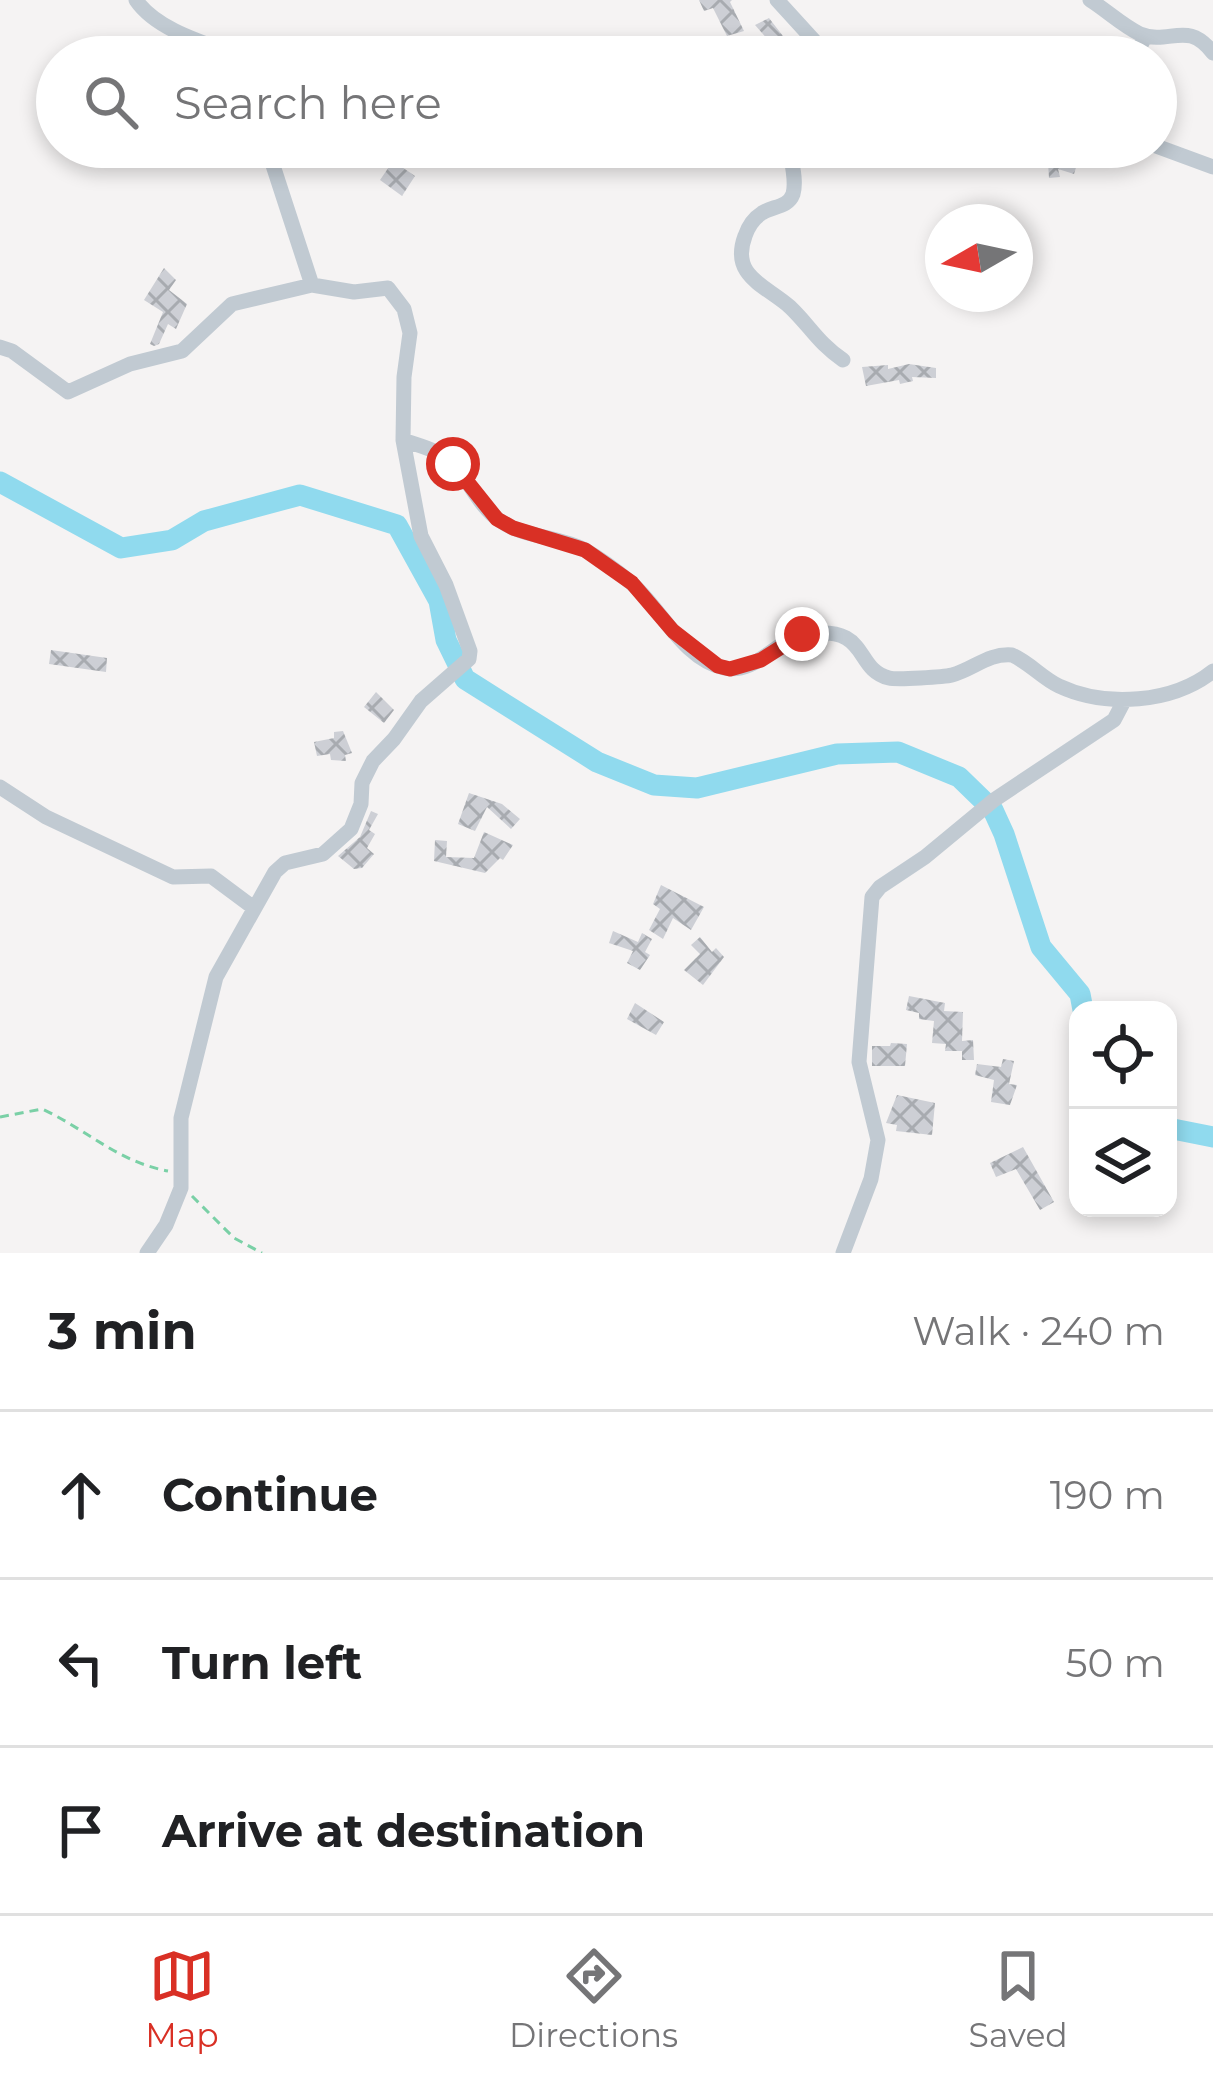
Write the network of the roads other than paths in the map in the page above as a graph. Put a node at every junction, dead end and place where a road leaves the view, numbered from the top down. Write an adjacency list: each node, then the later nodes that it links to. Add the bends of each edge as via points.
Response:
1 (136, 0): 4 (street)
2 (777, 0): 5 (street)
3 (1090, 0): 6 (street)
4 (187, 36)
5 (810, 36)
6 (1144, 36)
7 (1160, 36): 8 (street, via 1189,34)
8 (1213, 53)
9 (1177, 154): 10 (street)
10 (1213, 167)
11 (274, 168): 13 (street)
12 (791, 168): 15 (street, via 793,193 750,224 741,262)
13 (311, 285): 14 (street, via 232,304 182,351 68,392); 16 (street, via 396,293 410,333)
14 (0, 347)
15 (843, 360)
16 (403, 440): 18 (street, via 453,464 497,519 585,550 632,583 673,631 718,666 761,660 802,634 840,633 891,679 951,676 1012,655 1055,685); 20 (street, via 421,536 469,659 421,701 373,761 351,829 323,854 285,863)
17 (1213, 671): 18 (street, via 1185,689)
18 (1124, 701): 22 (street, via 1114,720 872,897 859,1062 878,1140)
19 (0, 787): 20 (street, via 173,877 211,876)
20 (254, 908): 21 (street, via 216,977 181,1118 181,1180)
21 (147, 1253)
22 (843, 1253)

